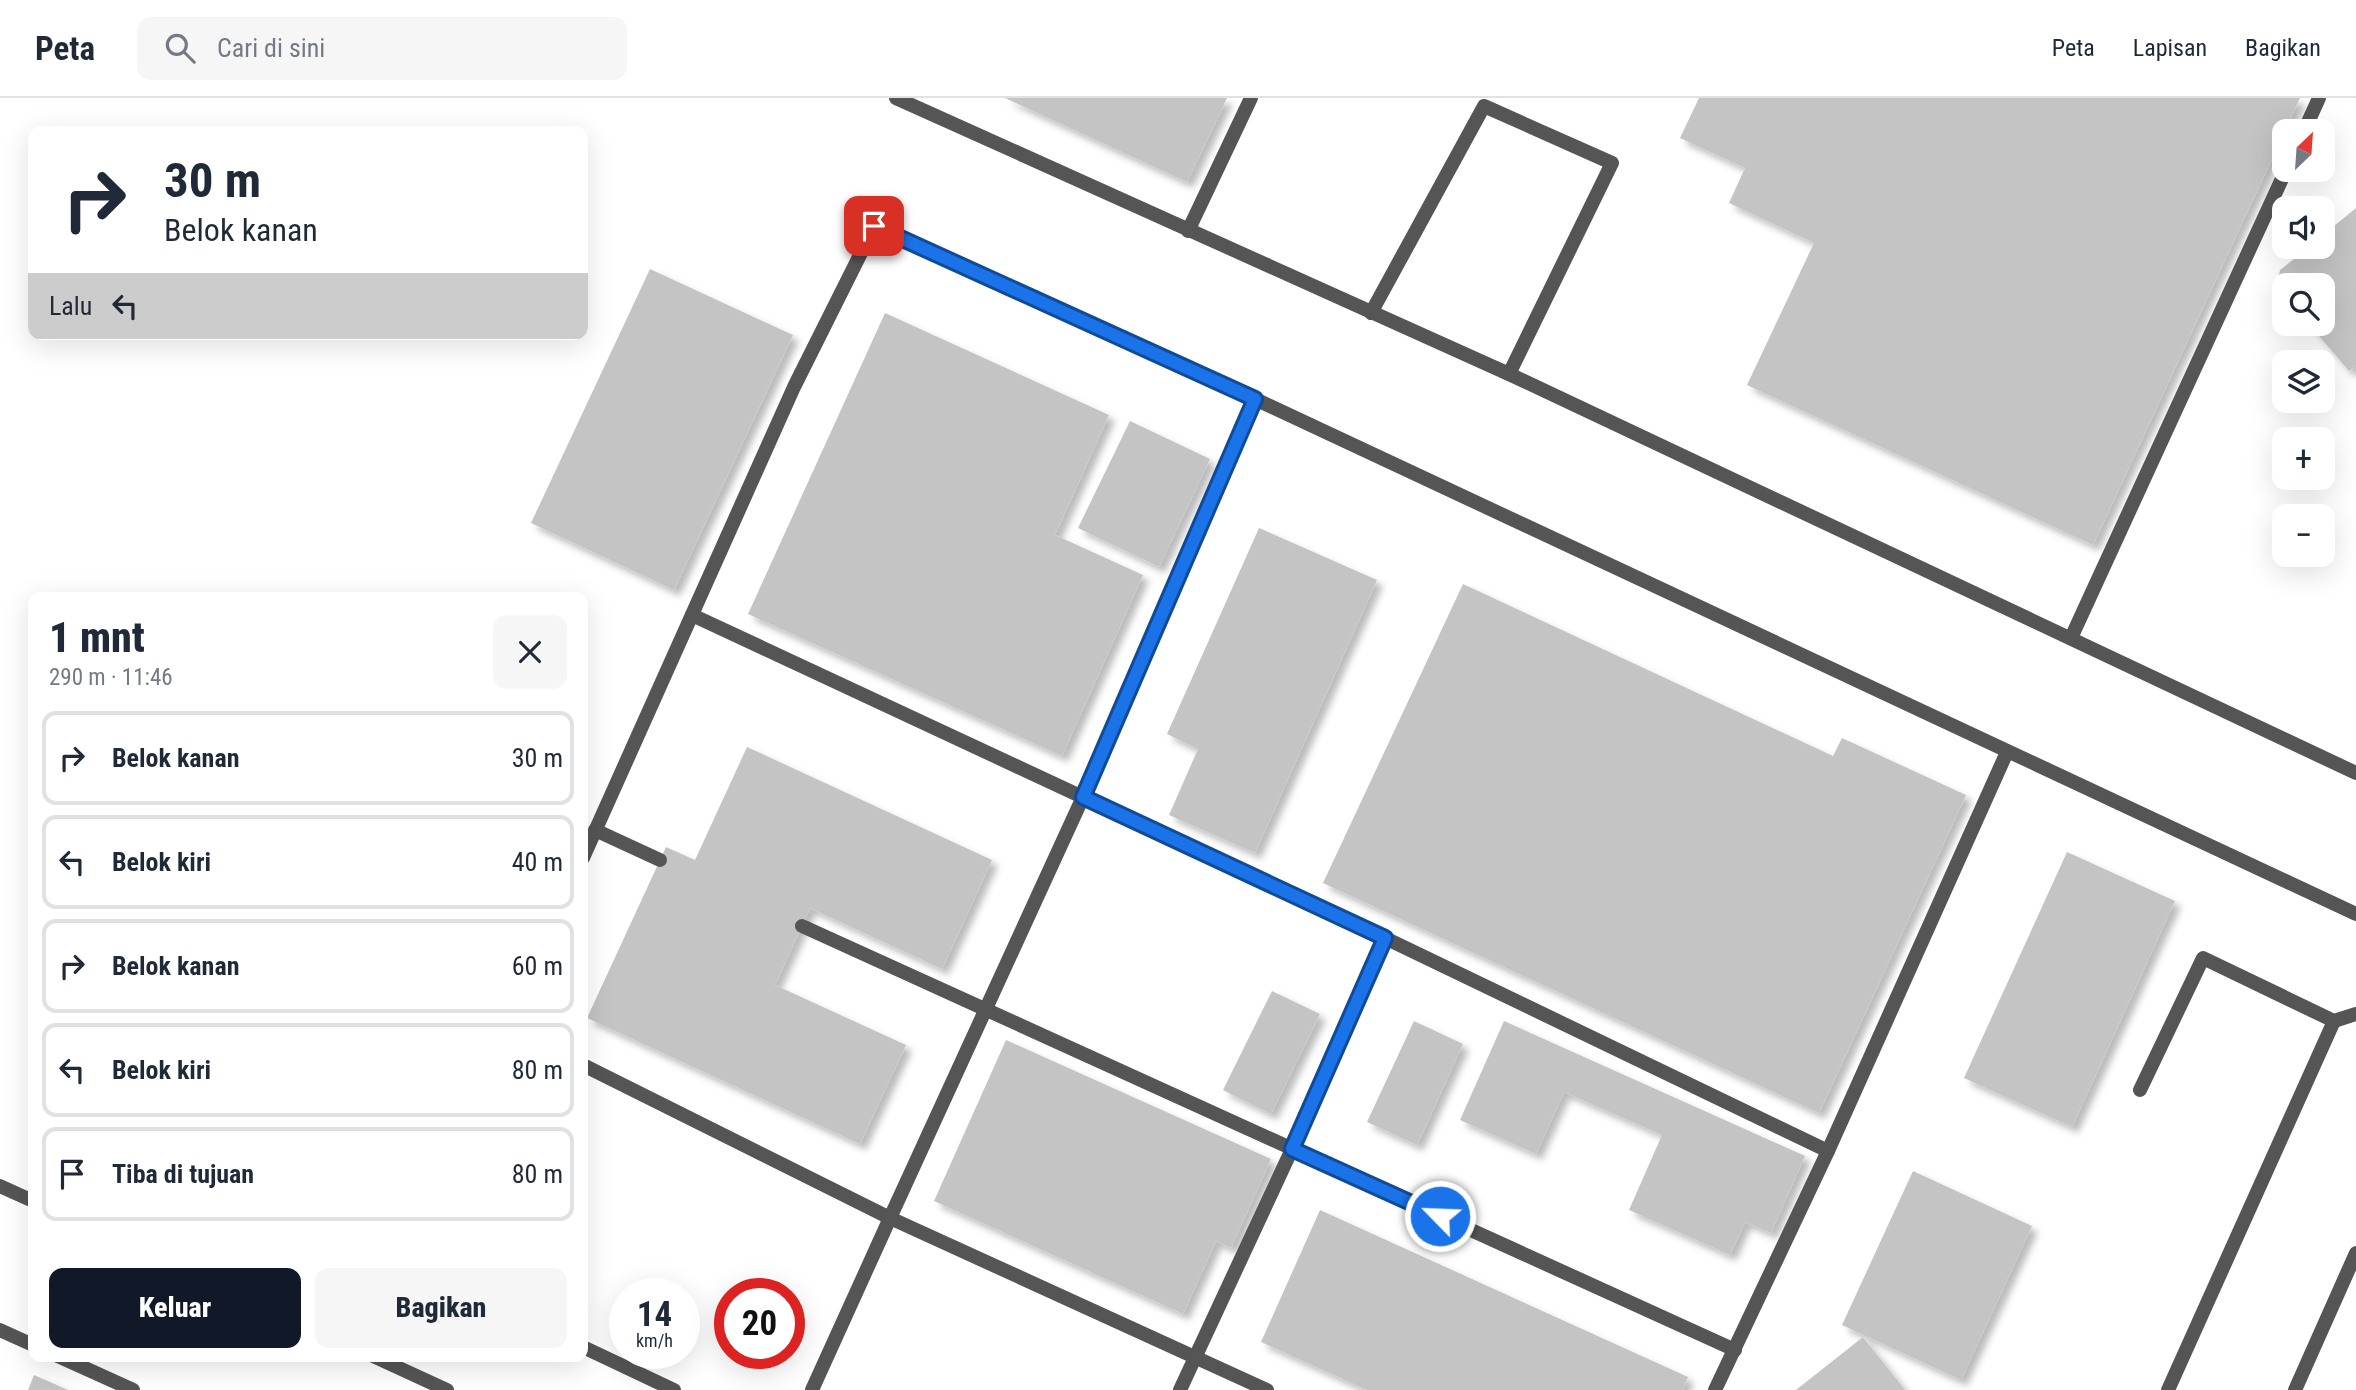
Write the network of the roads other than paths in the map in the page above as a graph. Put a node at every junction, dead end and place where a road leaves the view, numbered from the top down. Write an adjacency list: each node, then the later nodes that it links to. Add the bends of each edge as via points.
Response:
1 (897, 98): 6 (street)
2 (1251, 98): 6 (street)
3 (2319, 98): 4 (street)
4 (2309, 119)
5 (2280, 182): 11 (street)
6 (1188, 231): 7 (street)
7 (1371, 313): 8 (street); 8 (street, via 1484,106 1612,163)
8 (1509, 374): 11 (street)
9 (1255, 399): 10 (street, via 874,226 794,387); 12 (street); 14 (street)
10 (692, 615): 14 (street); 15 (street)
11 (2071, 638): 13 (street)
12 (2007, 752): 18 (street); 27 (street)
13 (2356, 773)
14 (1083, 797): 20 (street); 21 (street)
15 (596, 831): 16 (street); 17 (street)
16 (588, 848)
17 (660, 860)
18 (2356, 914)
19 (802, 926): 21 (street)
20 (1385, 938): 26 (street); 27 (street)
21 (985, 1011): 26 (street); 30 (street)
22 (2356, 1014): 23 (street)
23 (2334, 1021): 25 (street, via 2203,958); 46 (street)
24 (588, 1067): 30 (street)
25 (2140, 1090)
26 (1292, 1149): 35 (street); 36 (street)
27 (1828, 1151): 35 (street)
28 (0, 1186): 29 (street)
29 (28, 1199)
30 (890, 1218): 36 (street); 42 (street)
31 (2356, 1253): 47 (street)
32 (0, 1330): 33 (street)
33 (28, 1343)
34 (588, 1349): 41 (street)
35 (1735, 1350): 45 (street)
36 (1194, 1357): 43 (street); 44 (street)
37 (71, 1362): 39 (street)
38 (386, 1362): 40 (street)
39 (133, 1390)
40 (447, 1390)
41 (674, 1390)
42 (812, 1390)
43 (1180, 1390)
44 (1267, 1390)
45 (1715, 1390)
46 (2168, 1390)
47 (2295, 1390)

